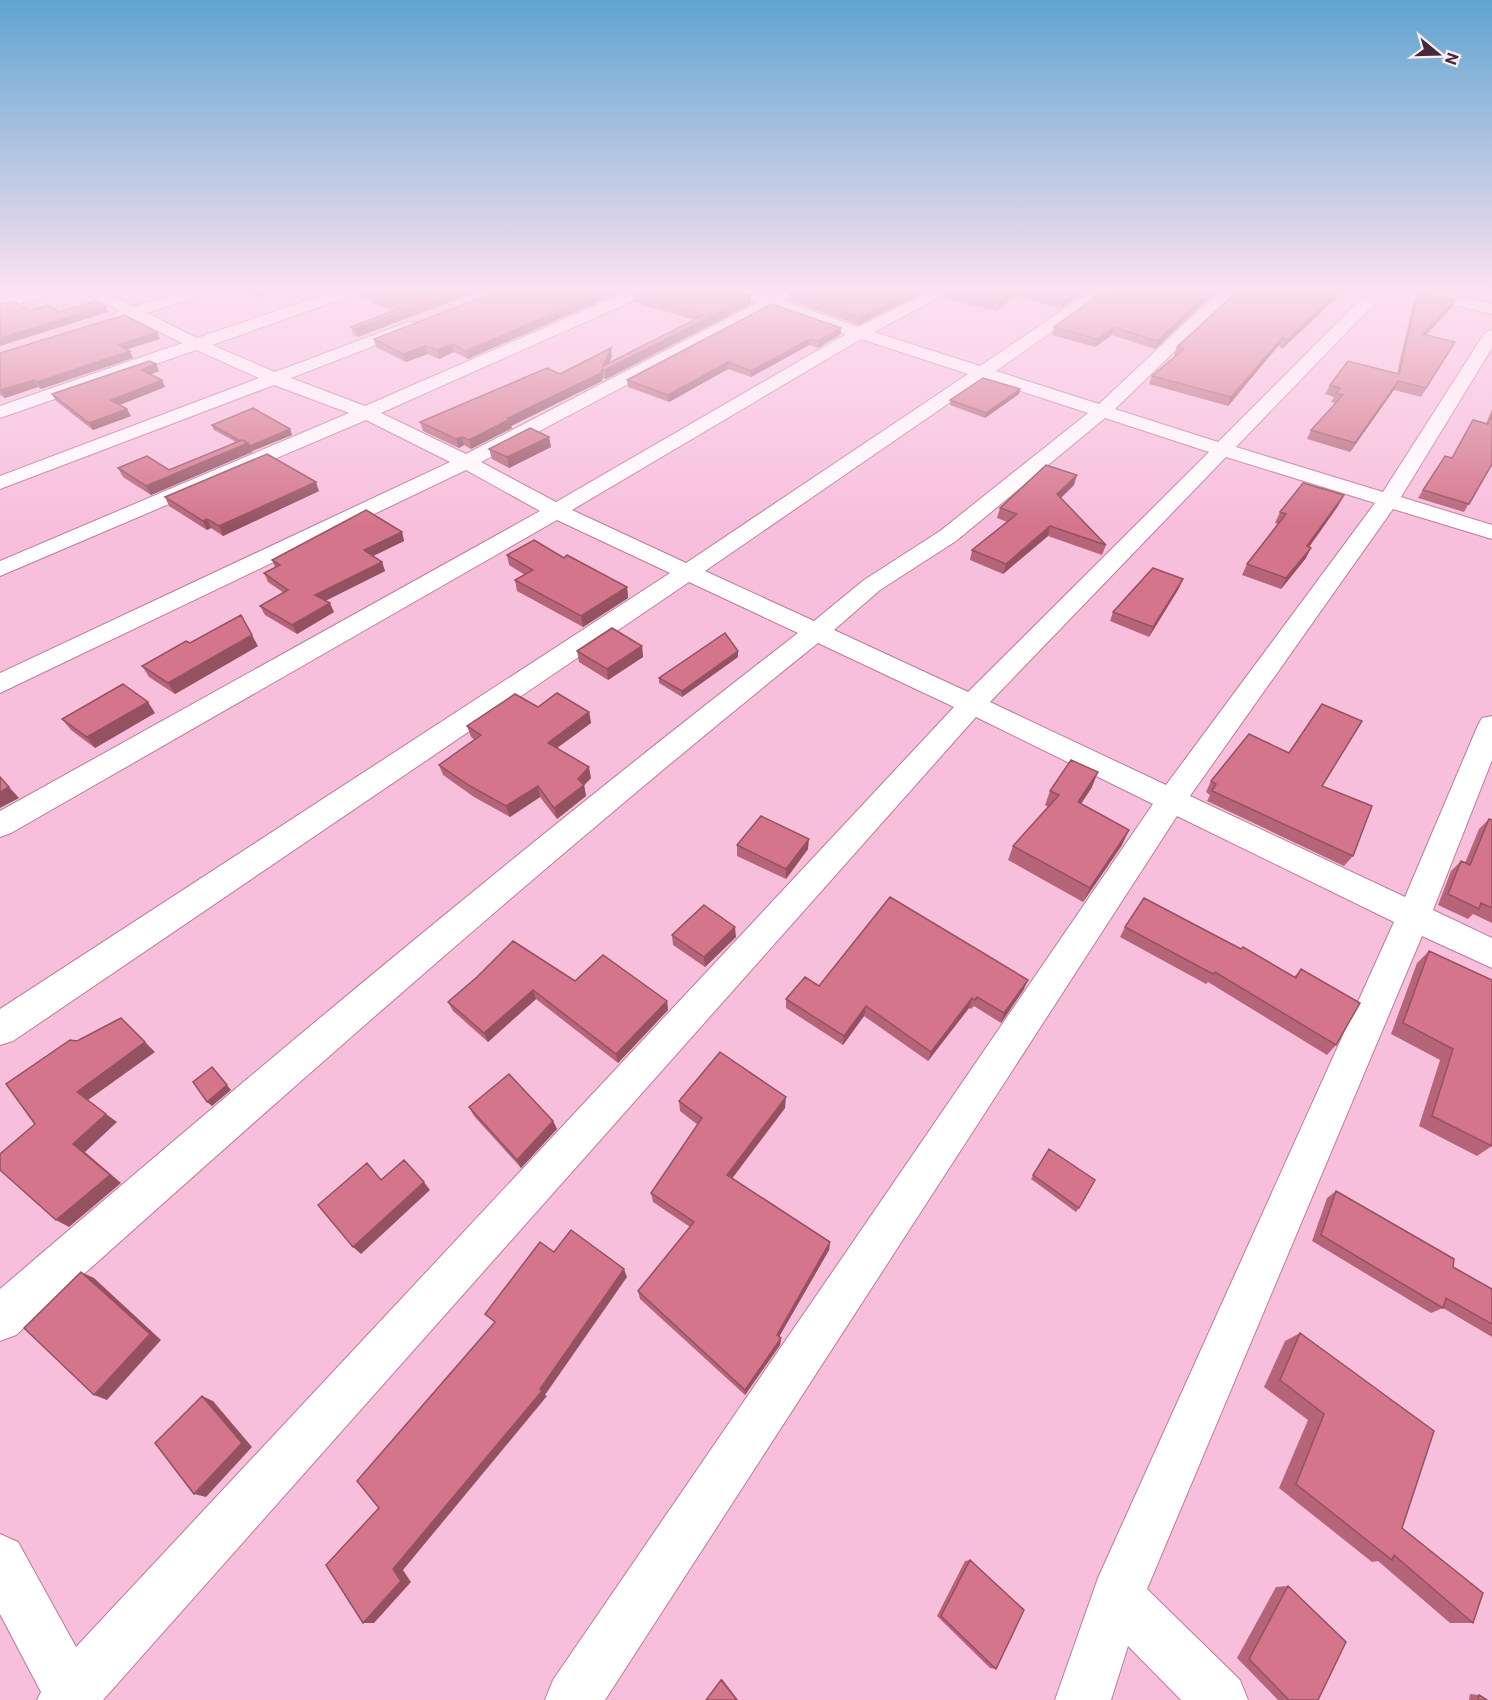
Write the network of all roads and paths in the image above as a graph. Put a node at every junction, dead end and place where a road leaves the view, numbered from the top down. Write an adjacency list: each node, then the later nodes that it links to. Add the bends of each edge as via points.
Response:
1 (132, 366): 15 (street)
2 (247, 366): 13 (street)
3 (304, 366): 13 (street)
4 (472, 366): 16 (street)
5 (648, 366): 18 (street)
6 (802, 366): 21 (street)
7 (967, 366): 12 (street)
8 (989, 366): 12 (street)
9 (1149, 366): 14 (street)
10 (1303, 366): 17 (street)
11 (1472, 366): 20 (street)
12 (982, 371): 14 (street); 24 (street)
13 (274, 378): 16 (street); 19 (street)
14 (1103, 410): 17 (street); 25 (street, via 948,536 872,585)
15 (0, 412)
16 (366, 413): 18 (street); 23 (street)
17 (1221, 449): 20 (street); 27 (street)
18 (466, 462): 21 (street); 26 (street)
19 (0, 483)
20 (1388, 500): 22 (street); 29 (street)
21 (556, 511): 24 (street); 30 (street)
22 (1492, 532)
23 (0, 570)
24 (688, 572): 25 (street); 33 (street)
25 (816, 632): 27 (street); 34 (street, via 624,784 256,1094)
26 (0, 684)
27 (972, 704): 29 (street); 37 (street)
28 (1492, 725): 31 (street)
29 (1172, 799): 31 (street); 38 (street)
30 (0, 825)
31 (1414, 916): 32 (street); 36 (street)
32 (1492, 954)
33 (0, 1029)
34 (0, 1319)
35 (0, 1560): 37 (street)
36 (1117, 1597): 39 (street); 40 (street)
37 (70, 1698)
38 (573, 1700)
39 (1083, 1700)
40 (1220, 1700)

